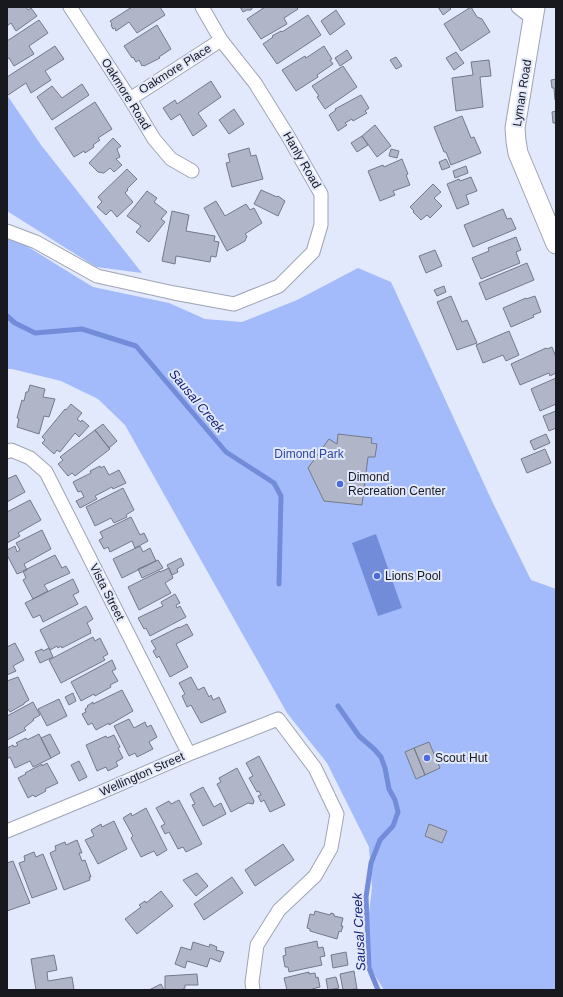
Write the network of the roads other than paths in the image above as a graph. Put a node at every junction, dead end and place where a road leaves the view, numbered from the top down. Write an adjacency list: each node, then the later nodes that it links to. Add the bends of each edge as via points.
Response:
1 (70, 7): 5 (street, Oakmore Road)
2 (202, 7): 4 (street, Hanly Road)
3 (528, 11): 8 (street, Lyman Road, via 529,47 515,128 516,142 518,153)
4 (221, 40): 5 (street, Oakmore Place); 7 (street, Hanly Road, via 256,83 321,194 321,225 313,252 278,286 234,304 174,293 97,276 36,242)
5 (130, 99): 6 (street, Oakmore Road, via 154,139 171,159)
6 (192, 172)
7 (7, 232)
8 (556, 244)
9 (7, 452): 10 (street, Vista Street, via 10,450 30,458 46,472)
10 (190, 754): 11 (street, Wellington Street, via 97,794); 12 (street, Wellington Street, via 278,719 315,768 337,814 331,848 315,876 279,910 257,945)
11 (8, 827)
12 (253, 990)

